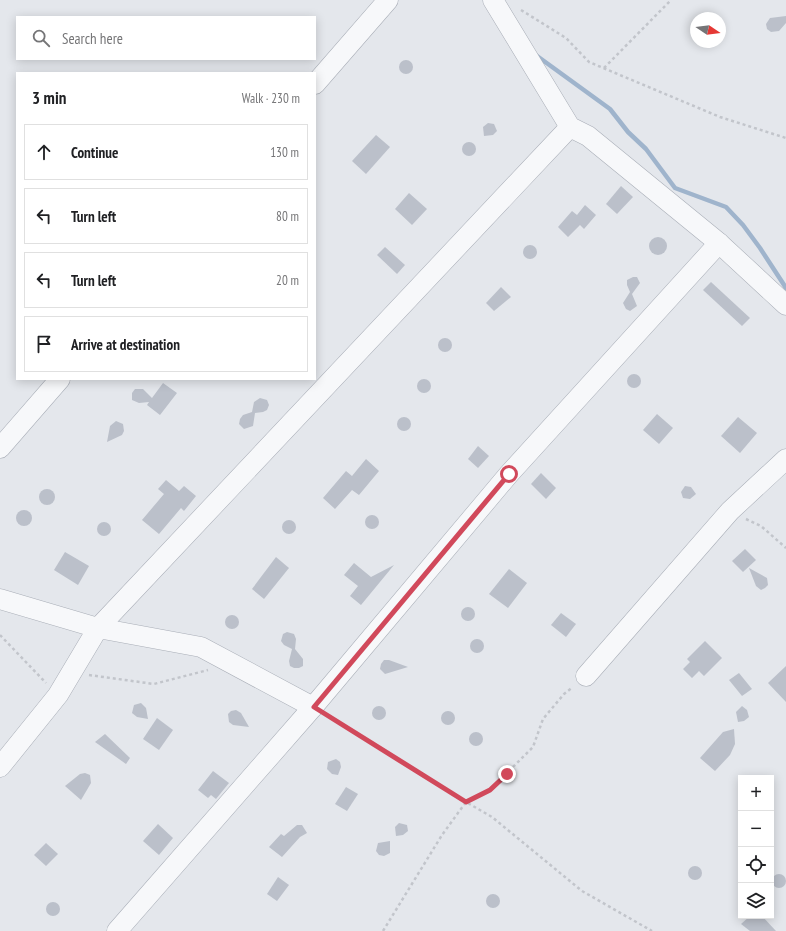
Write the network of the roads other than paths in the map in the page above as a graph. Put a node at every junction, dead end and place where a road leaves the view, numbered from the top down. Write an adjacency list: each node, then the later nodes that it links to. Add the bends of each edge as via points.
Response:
1 (388, 0): 3 (street)
2 (492, 0): 4 (street)
3 (316, 83)
4 (570, 127): 5 (street, via 588,136); 11 (street)
5 (718, 243): 6 (street); 13 (street, via 509,474)
6 (786, 305)
7 (59, 380): 8 (street)
8 (0, 448)
9 (786, 459): 12 (street, via 730,511)
10 (0, 599): 11 (street)
11 (98, 628): 13 (street, via 201,647); 14 (street, via 58,695)
12 (586, 676)
13 (314, 707): 15 (street)
14 (0, 767)
15 (117, 931)

